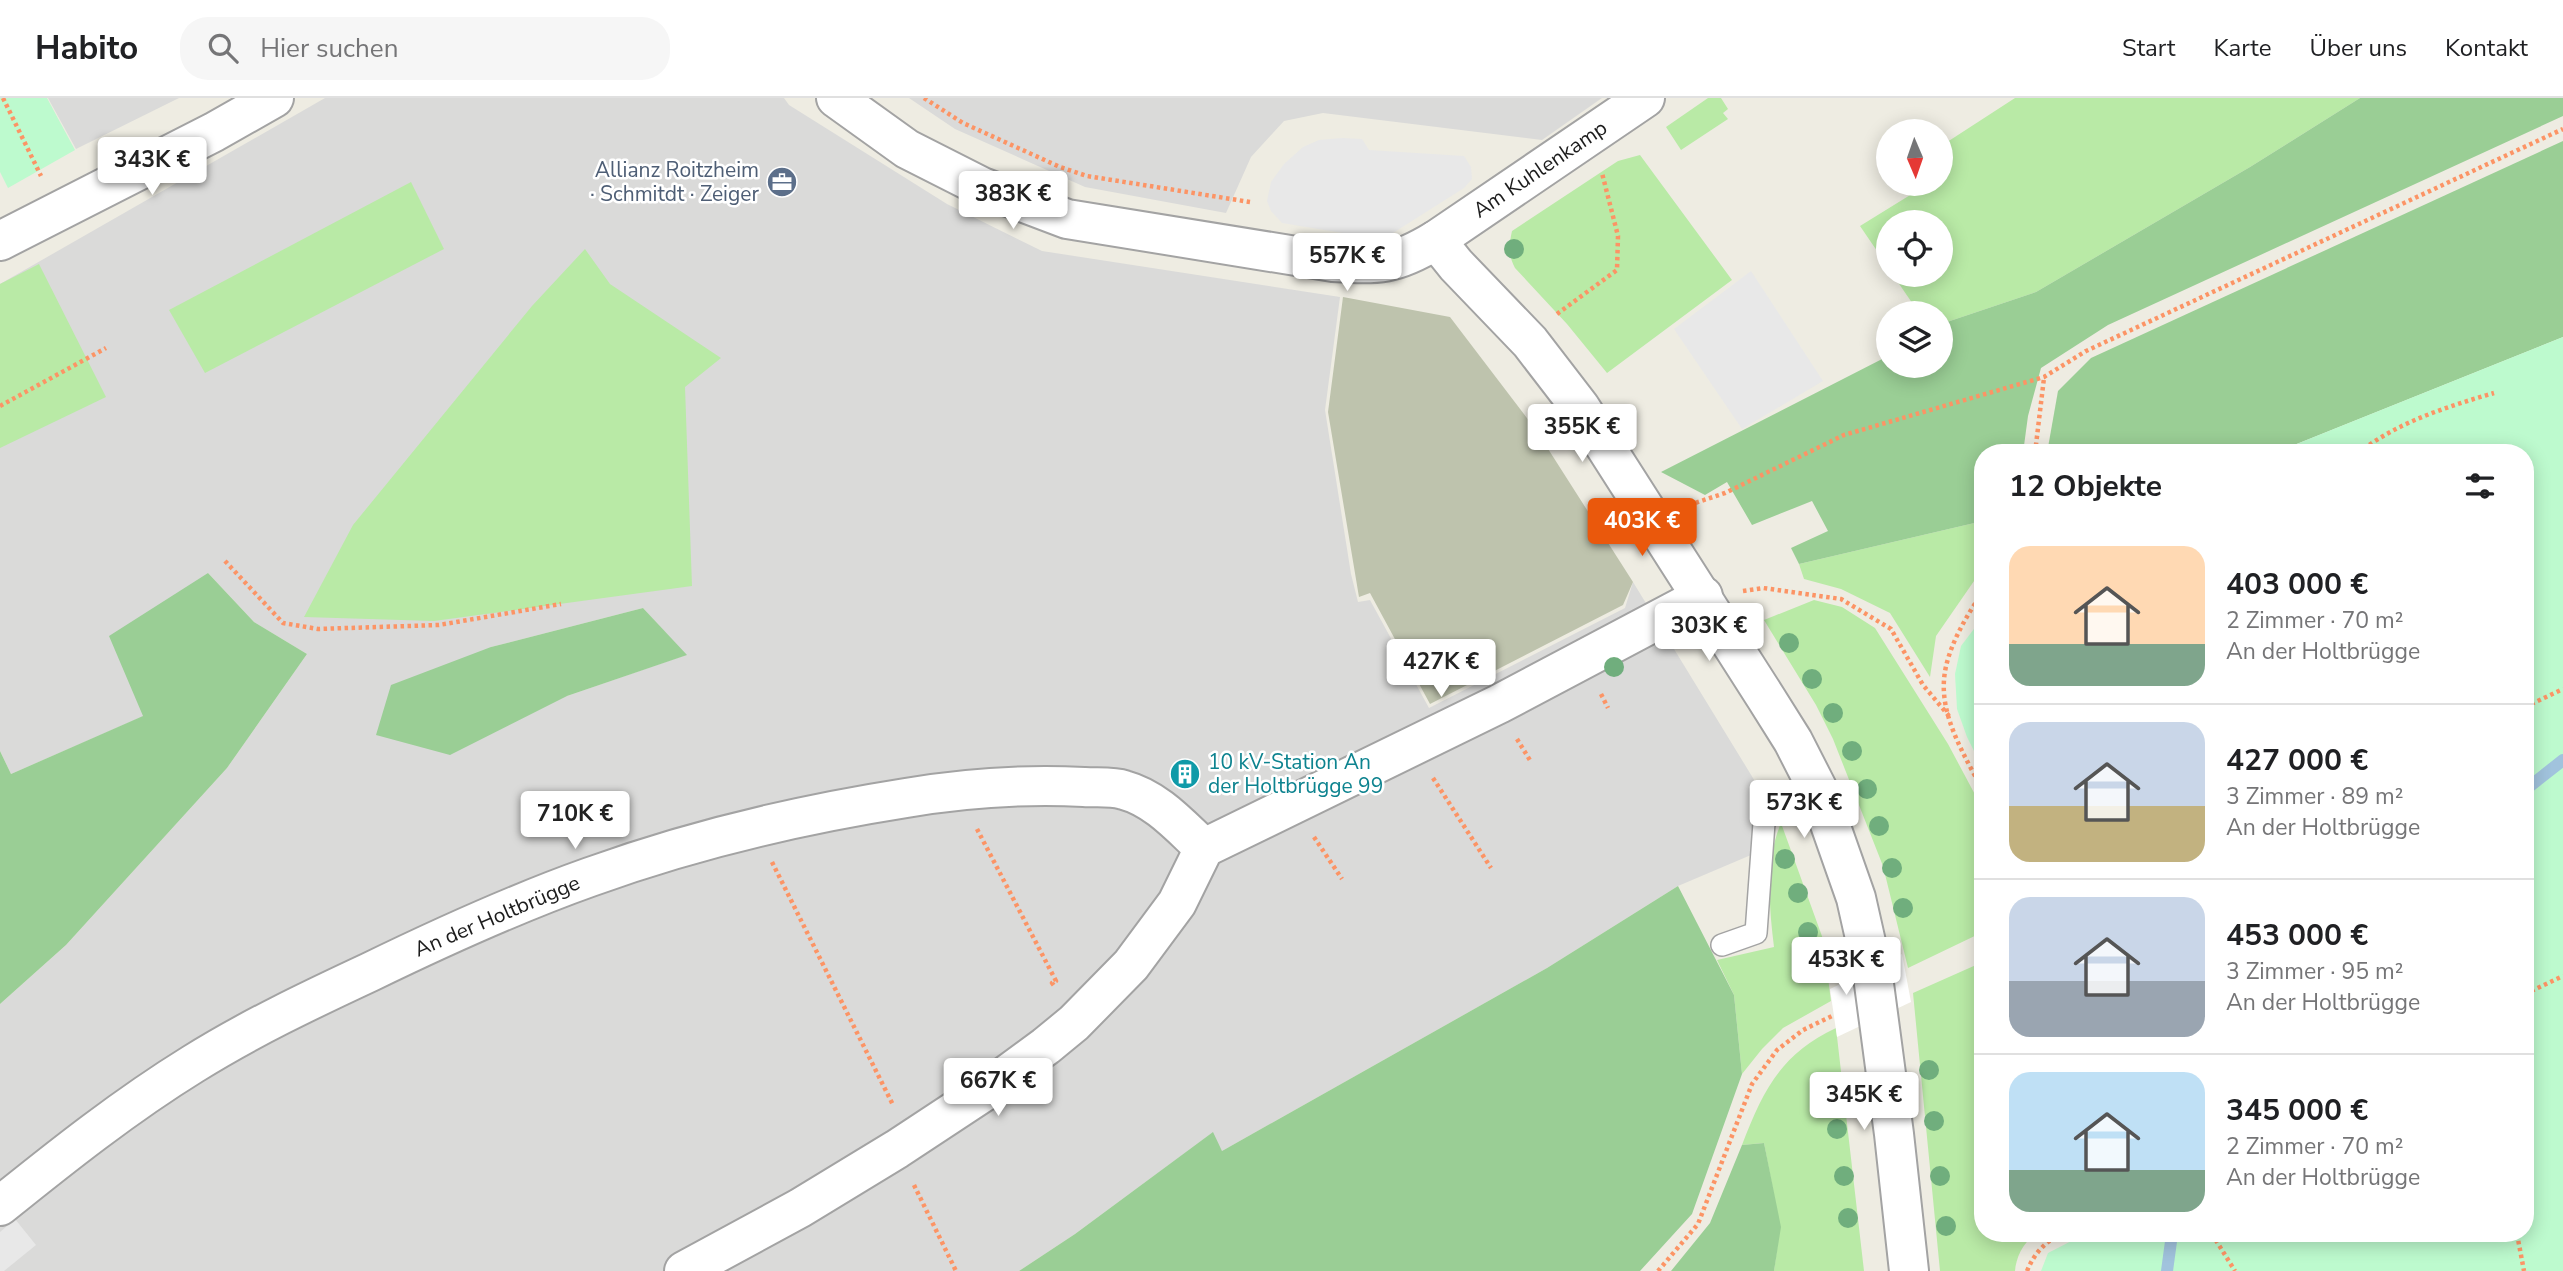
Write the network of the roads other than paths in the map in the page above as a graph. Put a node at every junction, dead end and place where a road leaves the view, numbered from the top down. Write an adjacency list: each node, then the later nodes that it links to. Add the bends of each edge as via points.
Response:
1 (274, 98): 5 (street)
2 (836, 98): 4 (street, Am Kuhlenkamp, via 907,149 982,187 1068,219 1343,263 1395,260)
3 (1645, 98): 4 (street, Am Kuhlenkamp)
4 (1436, 240): 6 (street, via 1530,342 1580,407)
5 (0, 242)
6 (1703, 596): 7 (street); 8 (street, via 1499,704)
7 (1818, 790): 9 (lane, via 1772,810 1763,823 1756,933); 12 (street, via 1856,898 1872,969)
8 (1204, 848): 10 (street, An der Holtbrügge, via 1156,804 1122,789 1029,784 886,801 755,828 603,873 512,907 237,1038 149,1093); 11 (street, via 1177,903 1132,965 1046,1046 904,1145)
9 (1722, 945)
10 (0, 1206)
11 (684, 1271)
12 (1909, 1271)

